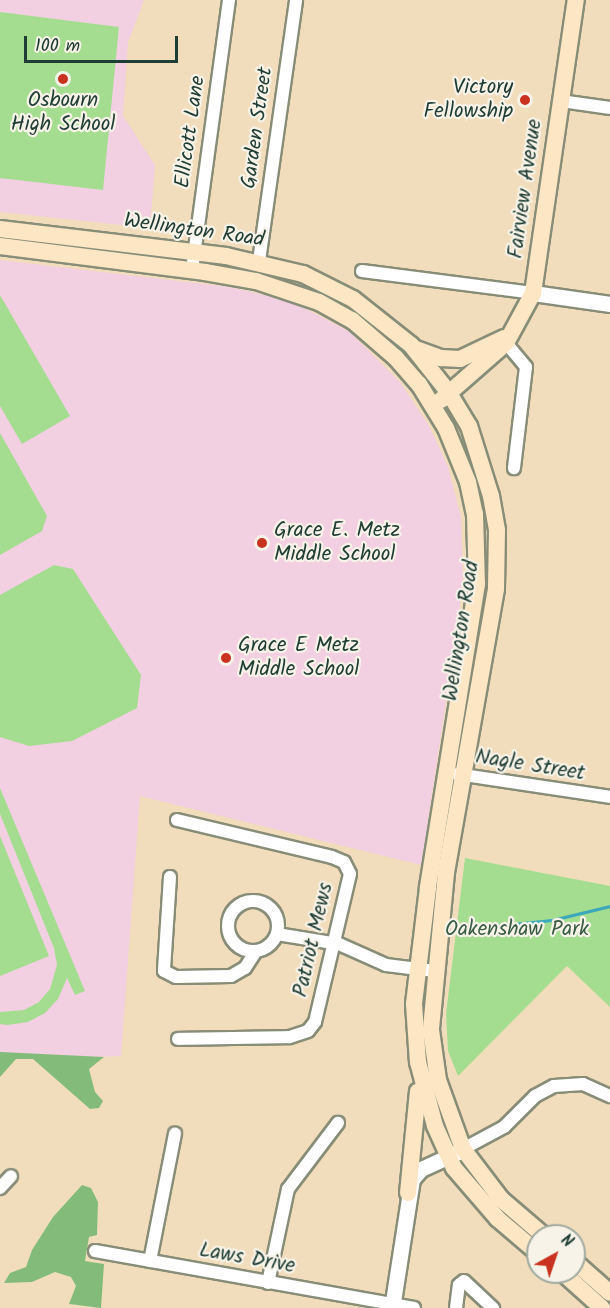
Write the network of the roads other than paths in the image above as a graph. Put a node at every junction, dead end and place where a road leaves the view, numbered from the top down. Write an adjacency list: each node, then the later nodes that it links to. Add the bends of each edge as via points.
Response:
1 (229, 0): 8 (street, Ellicott Lane)
2 (296, 0): 9 (street, Garden Street)
3 (576, 0): 4 (main road, Fairview Avenue)
4 (561, 100): 5 (street); 12 (main road, Fairview Avenue)
5 (610, 108)
6 (0, 228): 8 (main road, Wellington Road)
7 (0, 246): 10 (main road, Wellington Road)
8 (195, 253): 9 (main road, Wellington Road); 10 (street, Ellicott Lane)
9 (259, 261): 15 (main road, Wellington Road, via 303,274 353,299)
10 (192, 270): 17 (main road, Wellington Road, via 286,289 337,312 396,358)
11 (362, 271): 12 (street)
12 (532, 293): 13 (street); 14 (main road, Fairview Avenue)
13 (610, 304)
14 (510, 337): 15 (main road, via 460,359 441,358); 16 (main road, Fairview Avenue); 18 (street, via 526,367)
15 (411, 345): 16 (main road, Wellington Road)
16 (450, 393): 17 (main road, Fairview Avenue); 20 (main road, Wellington Road, via 481,454 497,530 496,589)
17 (434, 405): 19 (main road, Wellington Road, via 468,482 478,539 471,631)
18 (514, 468)
19 (444, 772): 20 (street, Nagle Street); 27 (main road, Wellington Road)
20 (461, 775): 21 (street, Nagle Street); 27 (main road, Wellington Road)
21 (610, 797)
22 (177, 820): 25 (street, Patriot Mews, via 344,862 350,874)
23 (170, 877): 26 (street, via 164,971 176,977 231,976 245,968)
24 (277, 934): 25 (street); 26 (street, via 268,947); 26 (street, via 277,917 270,907 251,901 239,905 228,921 230,934 237,945)
25 (334, 943): 27 (street, via 386,965); 28 (street, Patriot Mews, via 315,1022 303,1034)
26 (256, 951)
27 (426, 970): 29 (main road, Wellington Road, via 414,1017); 33 (main road, Wellington Road, via 434,1052)
28 (178, 1039)
29 (419, 1066): 33 (main road, Wellington Road); 36 (main road)
30 (610, 1096): 33 (street, via 583,1084 548,1088 504,1127)
31 (338, 1124): 42 (street, via 288,1190)
32 (175, 1133): 40 (street)
33 (456, 1153): 36 (street, via 415,1174); 37 (main road, Wellington Road); 38 (main road, Wellington Road, via 480,1201)
34 (11, 1176): 35 (street)
35 (0, 1188)
36 (408, 1193): 45 (street)
37 (530, 1224)
38 (526, 1242)
39 (95, 1251): 40 (street, Laws Drive)
40 (150, 1261): 42 (street, Laws Drive)
41 (586, 1272): 44 (main road)
42 (268, 1283): 45 (street, Laws Drive)
43 (575, 1284): 49 (main road)
44 (610, 1293)
45 (392, 1306): 46 (street, Laws Drive)
46 (414, 1308)
47 (456, 1308): 48 (street, via 459,1285 464,1281)
48 (493, 1308)
49 (602, 1308)

